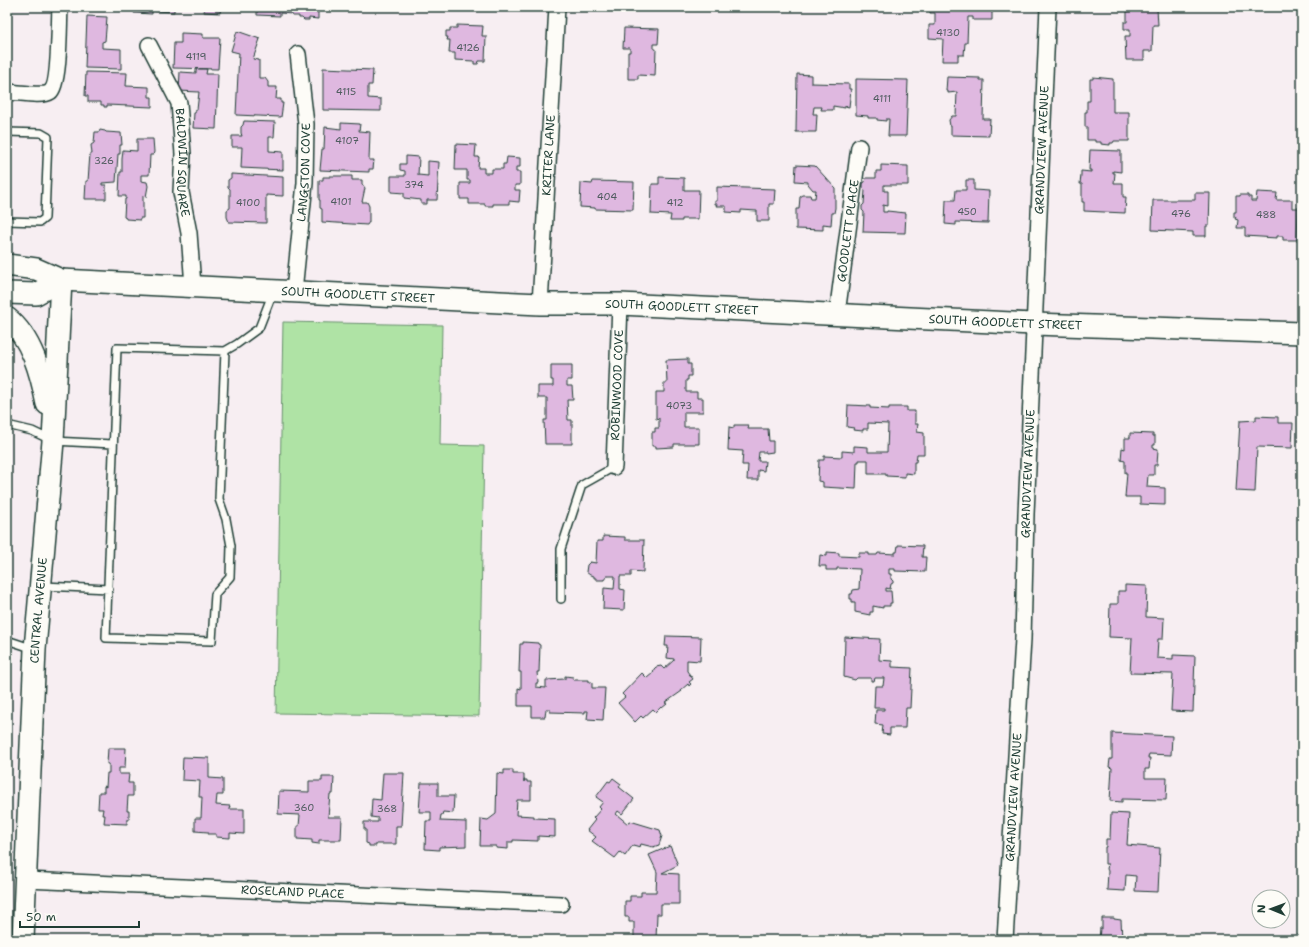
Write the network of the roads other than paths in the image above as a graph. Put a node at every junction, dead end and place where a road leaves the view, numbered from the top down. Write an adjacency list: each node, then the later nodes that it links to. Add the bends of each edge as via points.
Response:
1 (60, 7): 6 (street, via 57,76 53,88 42,94)
2 (557, 7): 15 (street, KRITER LANE)
3 (1048, 7): 19 (street, GRANDVIEW AVENUE)
4 (149, 45): 12 (street, BALDWIN SQUARE, via 180,103 183,154 181,192 189,232)
5 (298, 54): 13 (street, LANGSTON COVE, via 306,124 305,183)
6 (7, 92)
7 (7, 132): 9 (lane, via 41,133 48,137 45,218 40,222)
8 (859, 147): 17 (street, GOODLETT PLACE)
9 (7, 221)
10 (7, 265): 11 (main road, SOUTH GOODLETT STREET, via 36,269)
11 (61, 280): 12 (main road, SOUTH GOODLETT STREET); 14 (main road, via 36,294); 23 (main road, CENTRAL AVENUE)
12 (193, 286): 13 (main road, SOUTH GOODLETT STREET)
13 (284, 290): 15 (main road, SOUTH GOODLETT STREET); 21 (lane, via 259,328)
14 (7, 293)
15 (540, 304): 16 (main road, SOUTH GOODLETT STREET)
16 (620, 304): 17 (main road, SOUTH GOODLETT STREET); 25 (street, ROBINWOOD COVE)
17 (838, 314): 19 (main road, SOUTH GOODLETT STREET)
18 (7, 318): 23 (main road, via 15,325 29,347 42,379)
19 (1034, 324): 20 (main road, SOUTH GOODLETT STREET); 34 (street, GRANDVIEW AVENUE, via 1024,552 1023,639)
20 (1302, 333)
21 (226, 351): 24 (lane, via 118,348); 27 (lane, via 219,499 226,519 230,546 230,577 215,594 212,641 106,638)
22 (7, 425): 23 (lane, via 32,431)
23 (53, 440): 24 (lane); 26 (main road, CENTRAL AVENUE)
24 (113, 444): 27 (lane)
25 (614, 467): 28 (lane, via 582,485 561,549)
26 (41, 586): 27 (lane); 30 (main road, CENTRAL AVENUE)
27 (108, 589)
28 (561, 599)
29 (7, 640): 30 (lane)
30 (35, 649): 31 (main road, CENTRAL AVENUE)
31 (26, 880): 32 (street, ROSELAND PLACE); 33 (main road, CENTRAL AVENUE)
32 (561, 904)
33 (23, 940)
34 (1005, 940)

